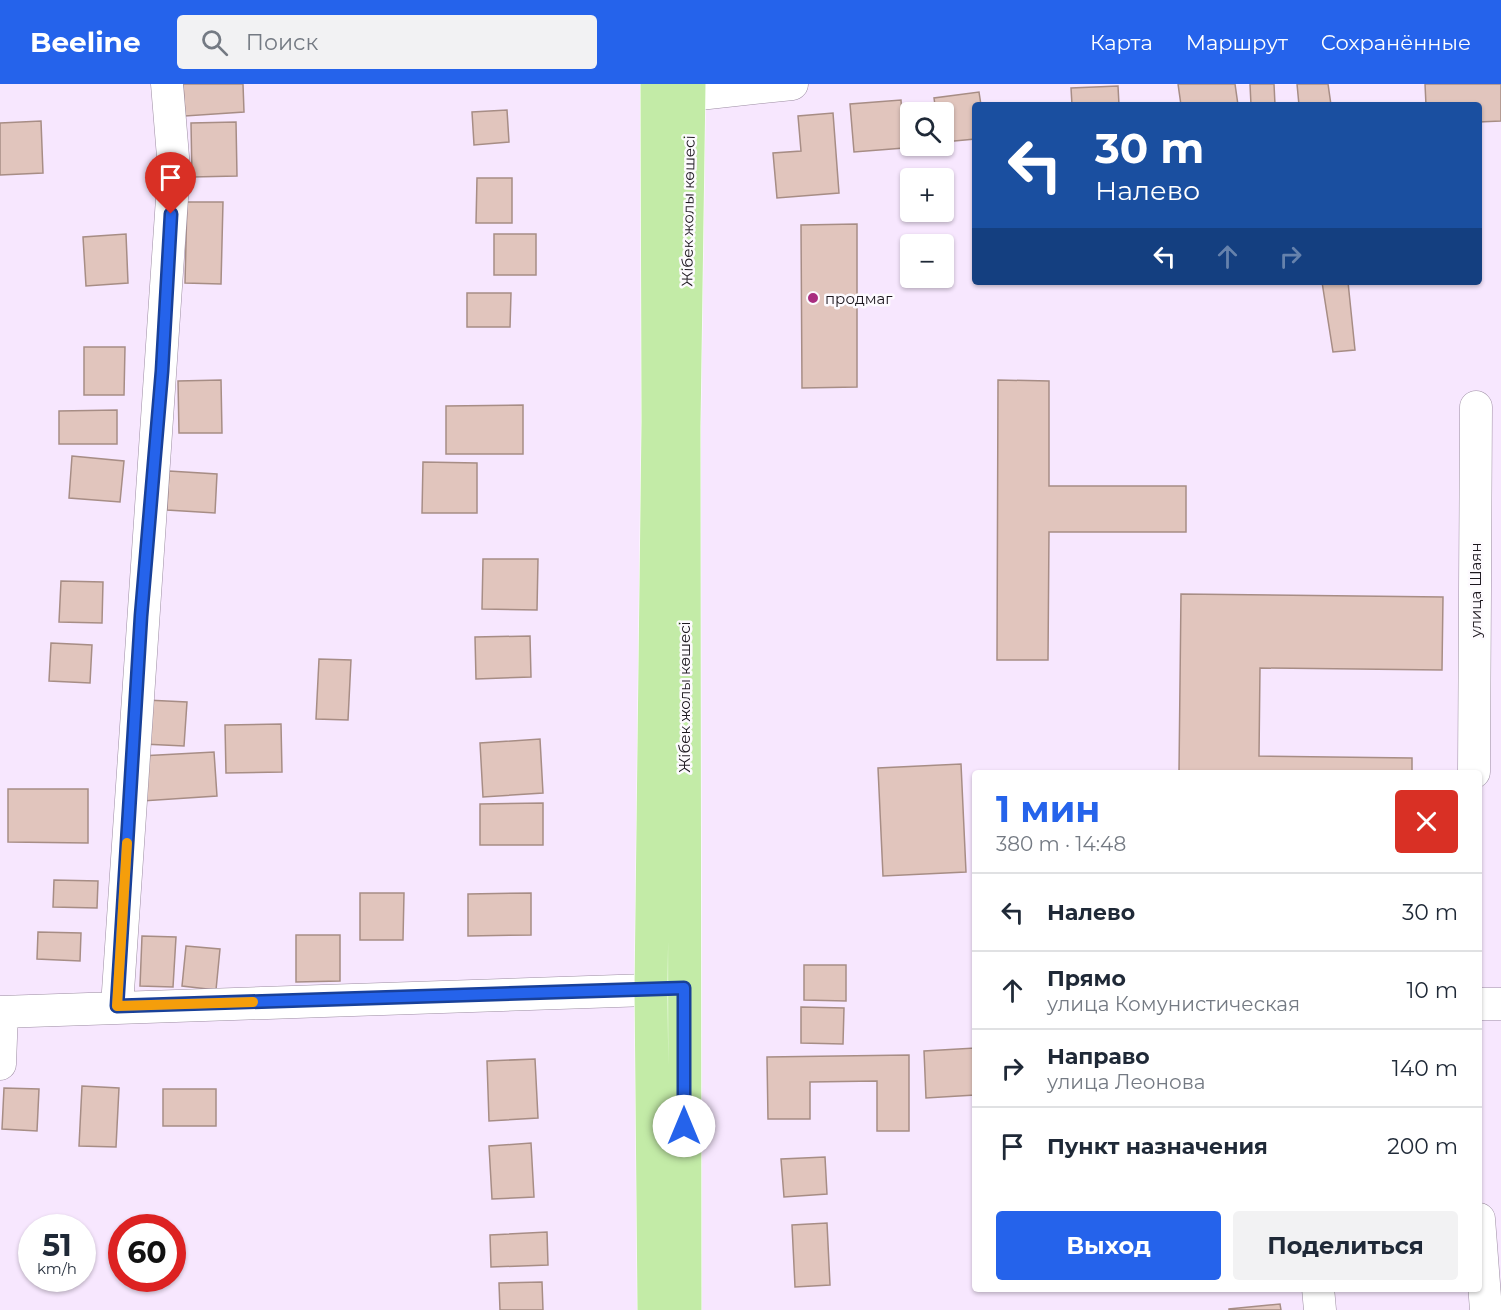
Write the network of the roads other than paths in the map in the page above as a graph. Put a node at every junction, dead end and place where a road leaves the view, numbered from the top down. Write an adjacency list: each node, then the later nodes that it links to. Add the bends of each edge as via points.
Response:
1 (167, 84): 11 (street, via 174,170)
2 (792, 84): 4 (street)
3 (657, 88): 4 (street); 8 (main road, Жібек жолы көшесі, via 658,422)
4 (689, 90): 7 (main road, Жібек жолы көшесі, via 684,427)
5 (1476, 407): 6 (street, улица Шаян)
6 (1474, 770)
7 (684, 988): 8 (street); 17 (main road, Жібек жолы көшесі)
8 (651, 989): 11 (street); 16 (main road, Жібек жолы көшесі)
9 (1482, 1004): 10 (street)
10 (1501, 1004)
11 (117, 1006): 12 (street)
12 (1, 1012): 13 (street)
13 (0, 1064)
14 (1482, 1259): 19 (street)
15 (1318, 1292): 18 (street)
16 (654, 1310)
17 (685, 1310)
18 (1320, 1310)
19 (1486, 1310)

